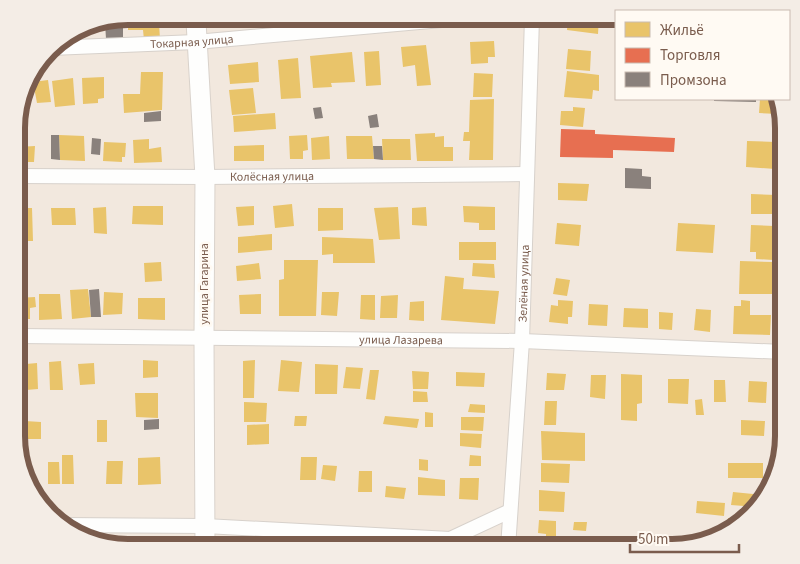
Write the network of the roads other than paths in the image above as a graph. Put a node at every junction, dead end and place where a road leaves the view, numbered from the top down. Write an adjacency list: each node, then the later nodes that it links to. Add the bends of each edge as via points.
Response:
1 (196, 25): 4 (street, улица Гагарина)
2 (386, 25): 4 (street, Токарная улица)
3 (532, 25): 6 (street, Зелёная улица)
4 (196, 42): 5 (street, Токарная улица); 8 (street, улица Гагарина)
5 (64, 47)
6 (527, 174): 8 (street, Колёсная улица); 11 (street, Зелёная улица)
7 (25, 176): 8 (street, Колёсная улица)
8 (204, 177): 10 (street, улица Гагарина)
9 (25, 336): 10 (street, улица Лазарева)
10 (204, 338): 11 (street, улица Лазарева); 15 (street, улица Гагарина)
11 (522, 341): 12 (street, улица Лазарева); 13 (street, Зелёная улица)
12 (775, 352)
13 (510, 511): 17 (street); 18 (street, Зелёная улица)
14 (76, 525): 15 (street)
15 (205, 526): 16 (street, улица Гагарина); 17 (street)
16 (205, 539)
17 (450, 539)
18 (508, 539)

